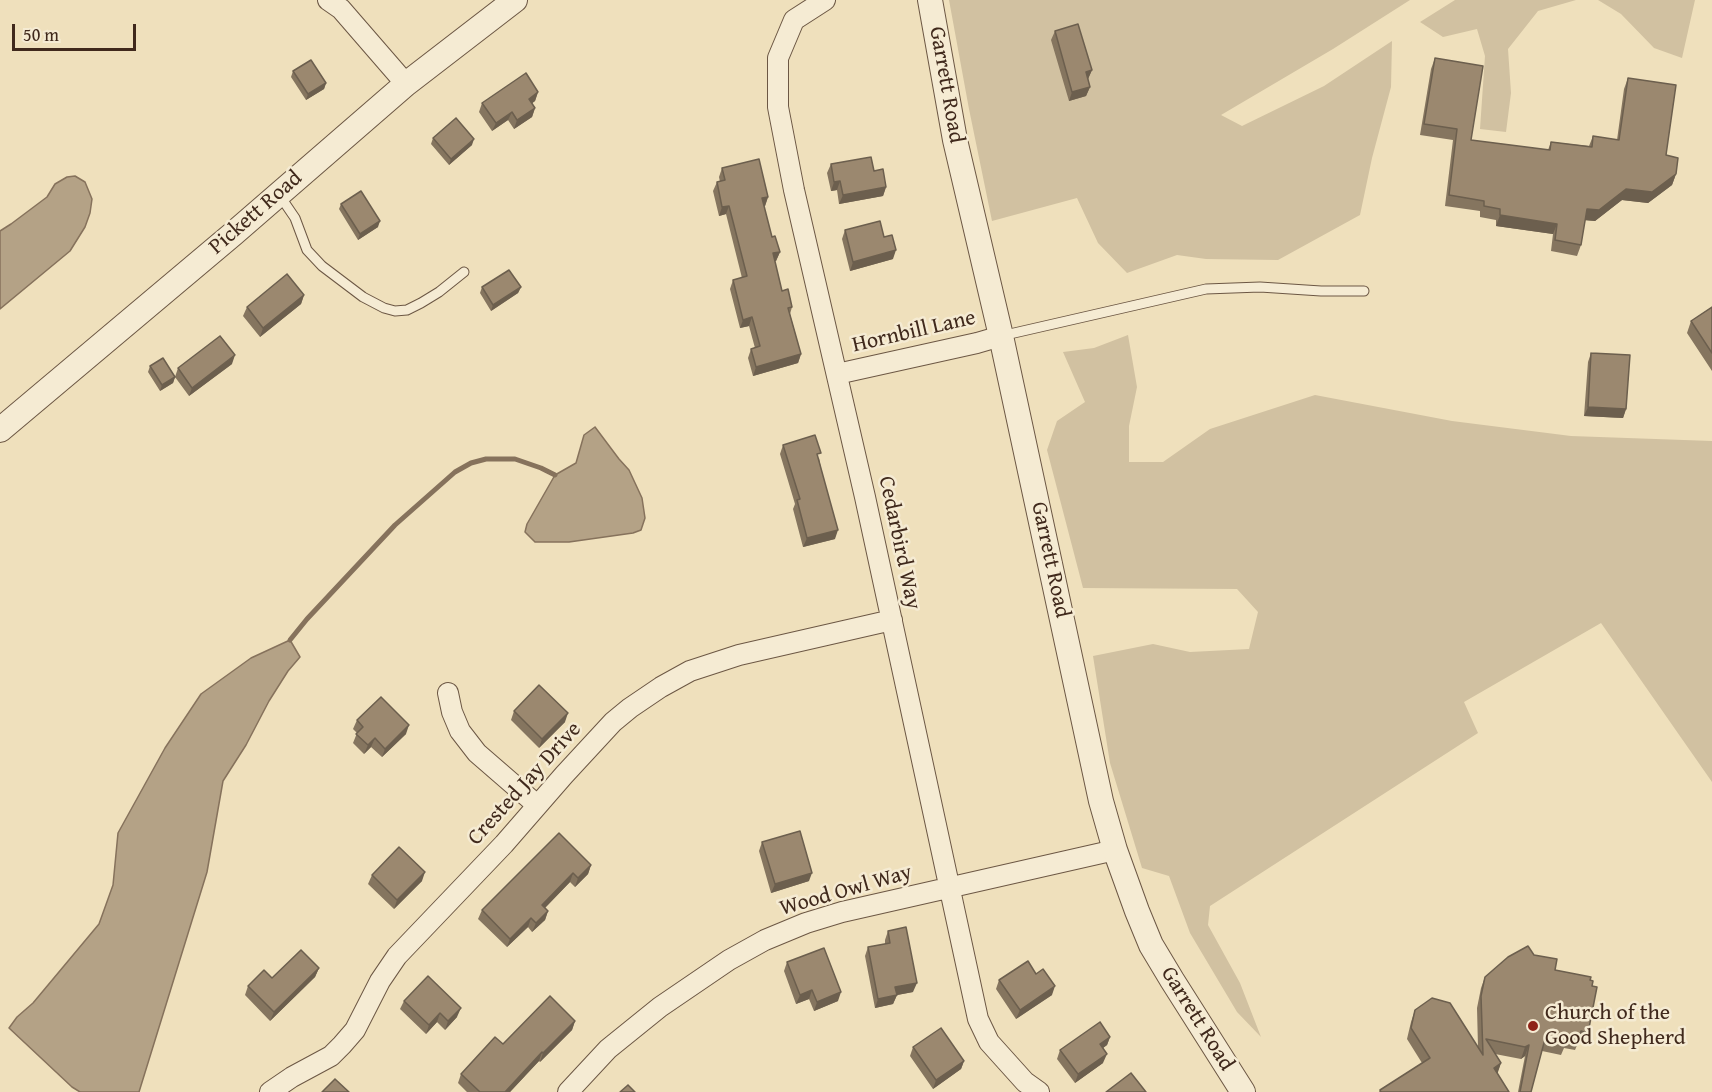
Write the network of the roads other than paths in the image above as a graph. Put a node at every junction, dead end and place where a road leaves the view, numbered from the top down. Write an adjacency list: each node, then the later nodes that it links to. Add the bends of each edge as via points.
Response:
1 (328, 0): 5 (street, via 341,9)
2 (515, 0): 5 (street, Pickett Road)
3 (825, 0): 10 (street, Cedarbird Way, via 794,20 778,58 778,107)
4 (930, 0): 9 (street, Garrett Road, via 955,140)
5 (405, 84): 6 (street, Pickett Road)
6 (278, 194): 7 (lane, via 295,218 314,258 334,276 384,308 407,310); 11 (street, Pickett Road)
7 (464, 272)
8 (1364, 291): 9 (lane, via 1206,289)
9 (1001, 336): 10 (street, Hornbill Lane); 15 (street, Garrett Road, via 1101,801)
10 (837, 374): 12 (street, Cedarbird Way)
11 (0, 430)
12 (892, 620): 14 (street, Crested Jay Drive, via 739,655 690,671 645,697 614,722); 16 (street, Cedarbird Way)
13 (448, 693): 14 (street, via 460,731 477,753)
14 (537, 805): 17 (street, Crested Jay Drive, via 397,956 342,1045 331,1056)
15 (1115, 850): 16 (street, Wood Owl Way); 20 (street, Garrett Road, via 1151,945)
16 (950, 888): 18 (street, Wood Owl Way, via 806,922 765,940 660,1007 608,1049); 19 (street, Cedarbird Way, via 982,1030 988,1042)
17 (270, 1092)
18 (568, 1092)
19 (1039, 1092)
20 (1243, 1092)

